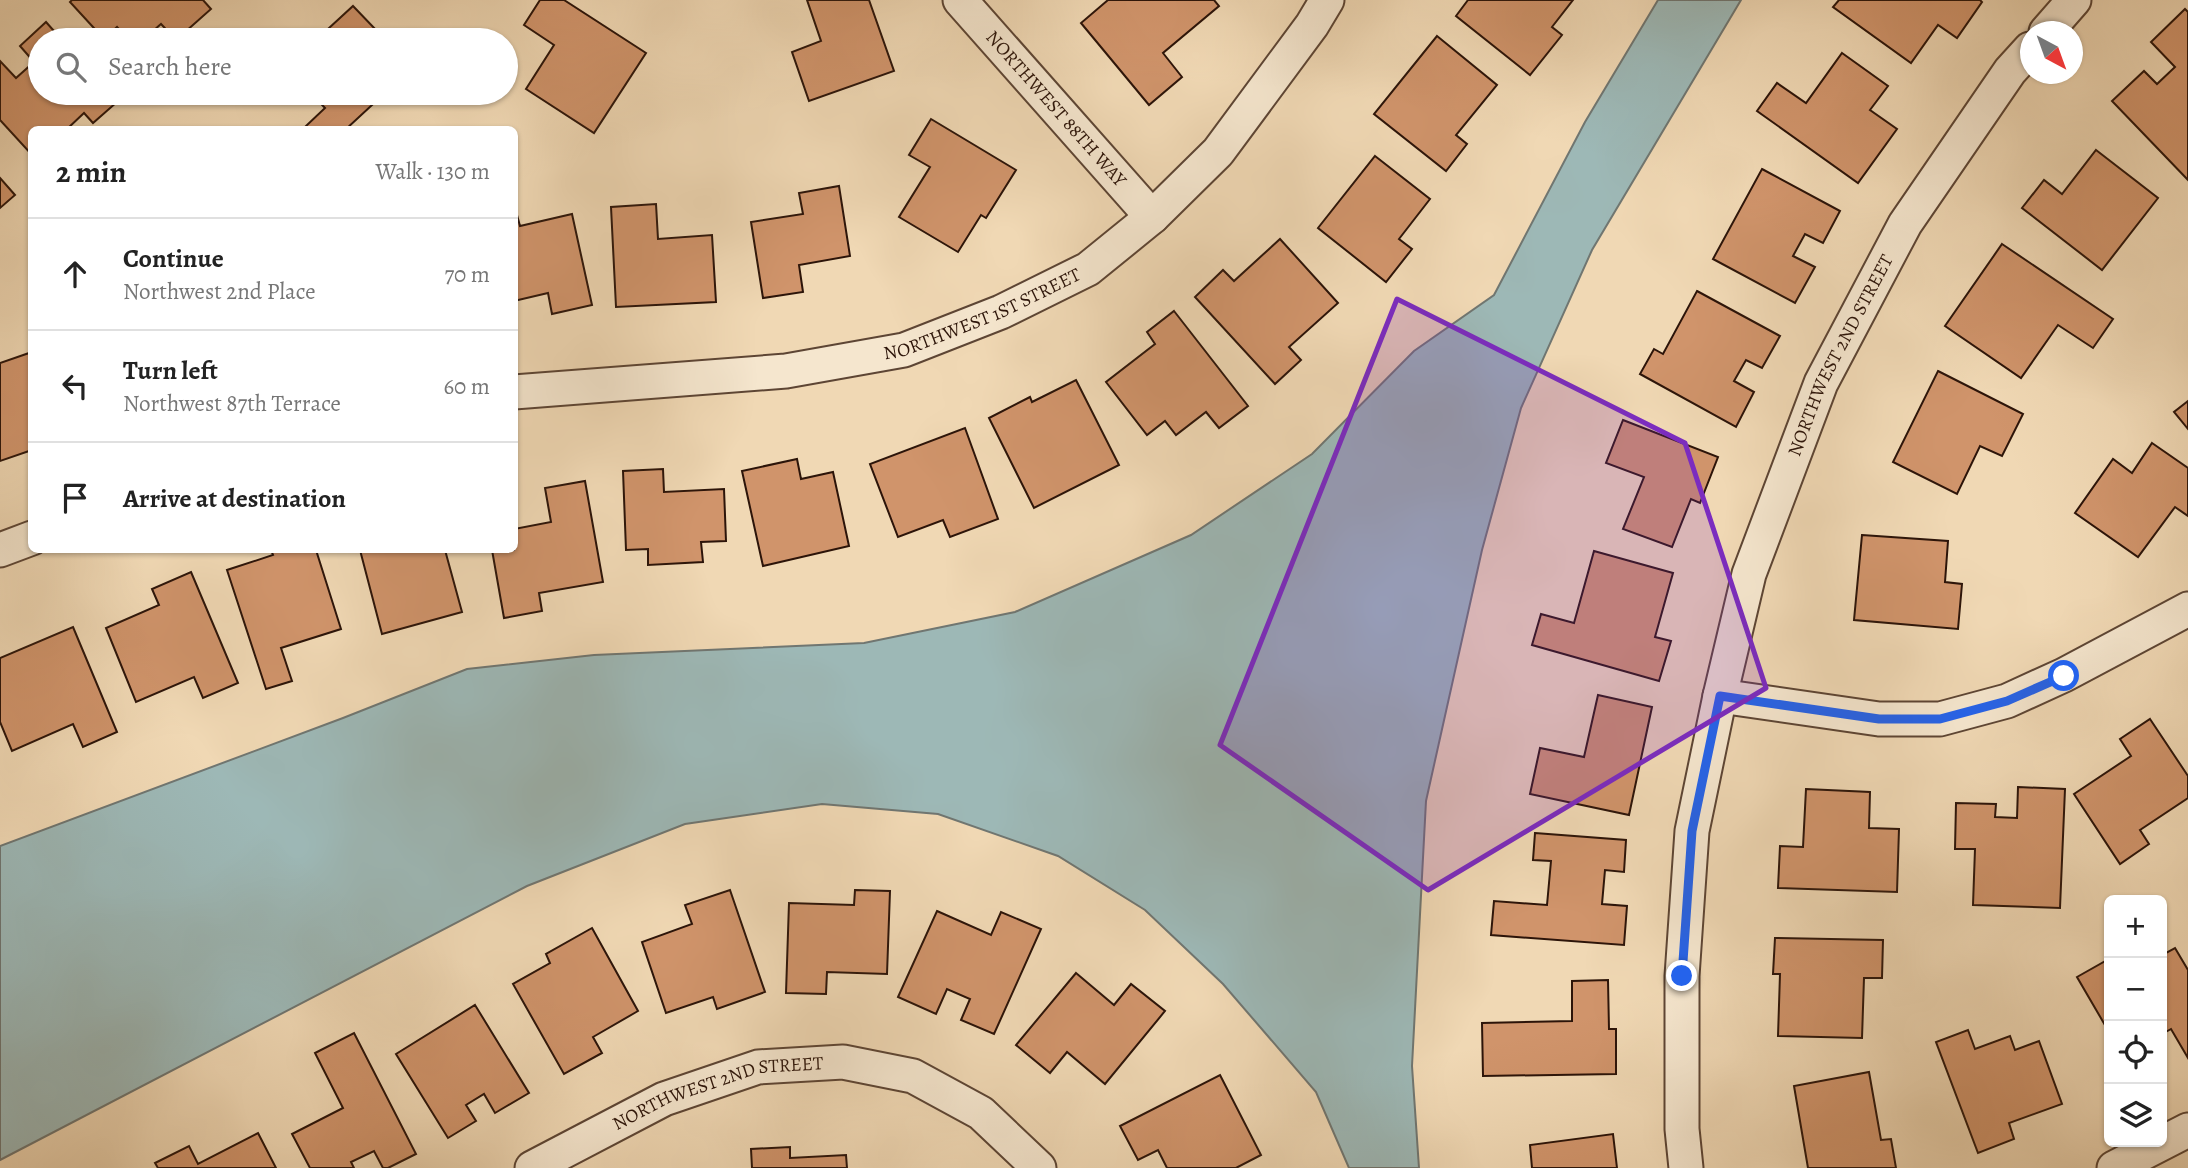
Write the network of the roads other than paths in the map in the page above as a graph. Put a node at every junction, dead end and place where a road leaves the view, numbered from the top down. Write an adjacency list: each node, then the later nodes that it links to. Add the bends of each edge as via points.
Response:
1 (960, 0): 6 (street, NORTHWEST 88TH WAY)
2 (1327, 0): 6 (street, NORTHWEST 1ST STREET, via 1218,152)
3 (2074, 0): 4 (street)
4 (2056, 21)
5 (2020, 61): 11 (street, NORTHWEST 2ND STREET, via 1905,224 1821,383 1749,574)
6 (1152, 217): 7 (street, NORTHWEST 1ST STREET, via 1088,268 1001,312 904,351 786,371)
7 (518, 392)
8 (28, 539): 9 (street)
9 (0, 550)
10 (2188, 609): 11 (street, via 2064,676 2007,701 1940,719 1879,719)
11 (1720, 696): 15 (street, NORTHWEST 2ND STREET, via 1692,831 1682,976)
12 (2188, 1130): 16 (street)
13 (532, 1168): 14 (street, NORTHWEST 2ND STREET, via 664,1099 758,1067 843,1062 913,1076 981,1113)
14 (1039, 1168)
15 (1686, 1168)
16 (2114, 1168)

